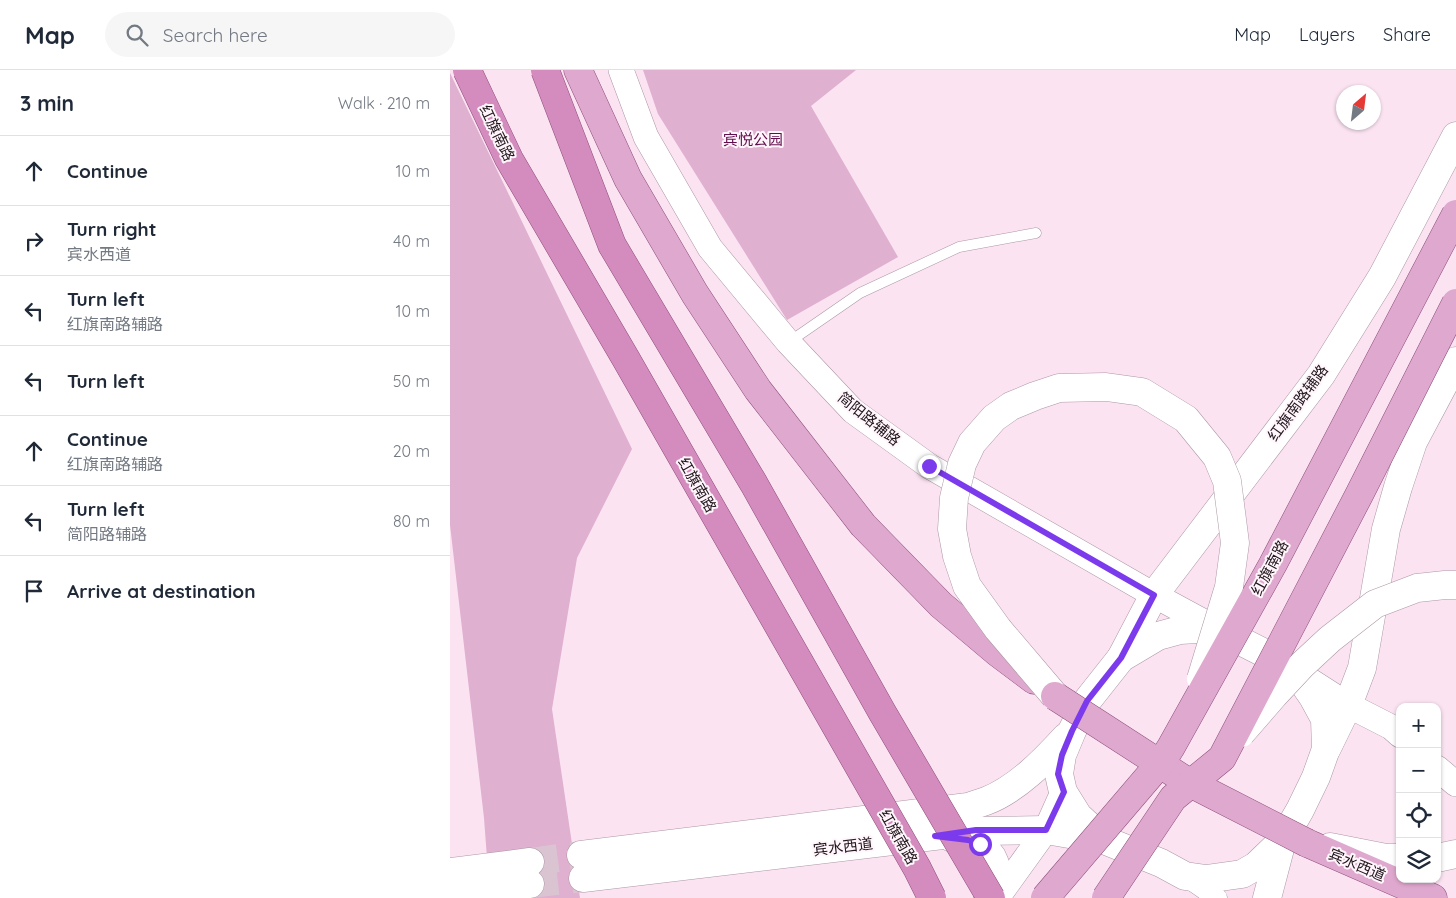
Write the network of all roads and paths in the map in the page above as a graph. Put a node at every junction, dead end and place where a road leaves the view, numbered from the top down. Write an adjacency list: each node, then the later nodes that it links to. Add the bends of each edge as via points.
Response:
1 (466, 70): 36 (highway, 红旗南路, bridge, via 509,159)
2 (545, 70): 37 (highway, bridge, via 612,245 754,484)
3 (578, 70): 16 (main road, 宾水西道, bridge, via 628,179 695,294 758,390 863,525 941,604)
4 (622, 70): 9 (street, 简阳路辅路, via 646,137 710,248)
5 (1456, 136): 12 (main road, 红旗南路辅路, via 1382,277 1321,375)
6 (1456, 214): 22 (main road, 红旗南路, bridge, via 1273,564)
7 (1036, 234): 9 (lane, via 959,247 860,293)
8 (1456, 303): 21 (main road, bridge)
9 (788, 342): 12 (street, 简阳路辅路, via 854,410 929,466)
10 (1456, 361): 17 (main road, via 1413,442 1398,487 1386,529 1362,668)
11 (1456, 585): 21 (main road, bridge, via 1417,588 1375,604 1302,665)
12 (1154, 595): 13 (street, 简阳路辅路); 14 (main road, 红旗南路辅路)
13 (1215, 628): 14 (main road, via 1180,630 1158,636); 15 (main road)
14 (1121, 658): 18 (main road, via 1087,701)
15 (1296, 672): 17 (street); 20 (main road, via 1325,719)
16 (1055, 696): 22 (main road, bridge, via 998,630 968,586 952,529 954,498 962,464 972,443 994,418 1011,406 1035,396 1059,388 1078,387 1106,386 1142,392 1186,419 1217,457 1227,481 1235,543 1229,587 1205,668 1194,698); 29 (main road, 宾水西道, bridge, via 1188,782)
17 (1348, 705): 19 (street); 20 (main road)
18 (1072, 731): 25 (main road, via 1058,774); 27 (main road, 宾水西道, via 1016,784 988,801 968,807 582,866)
19 (1396, 732)
20 (1326, 749): 29 (main road, via 1308,793)
21 (1222, 758): 40 (main road, bridge, via 1173,798)
22 (1162, 761): 39 (main road, 红旗南路, bridge)
23 (1441, 771): 24 (street)
24 (1456, 784)
25 (1064, 792): 26 (street); 28 (main road, via 1078,816)
26 (1046, 830): 27 (main road, 宾水西道, via 976,830); 28 (main road, 宾水西道); 38 (street)
27 (935, 836): 37 (main road, via 968,840 986,849 997,872)
28 (1104, 840): 34 (main road)
29 (1295, 842): 32 (main road); 34 (main road, via 1242,874 1206,879); 42 (main road); 43 (main road, 宾水西道)
30 (1456, 854): 31 (main road)
31 (1441, 857)
32 (1396, 858)
33 (450, 872): 35 (main road, via 530,873)
34 (1186, 876): 41 (street)
35 (450, 894)
36 (932, 898)
37 (990, 898)
38 (997, 898)
39 (1045, 898)
40 (1106, 898)
41 (1217, 898)
42 (1267, 898)
43 (1433, 898)

